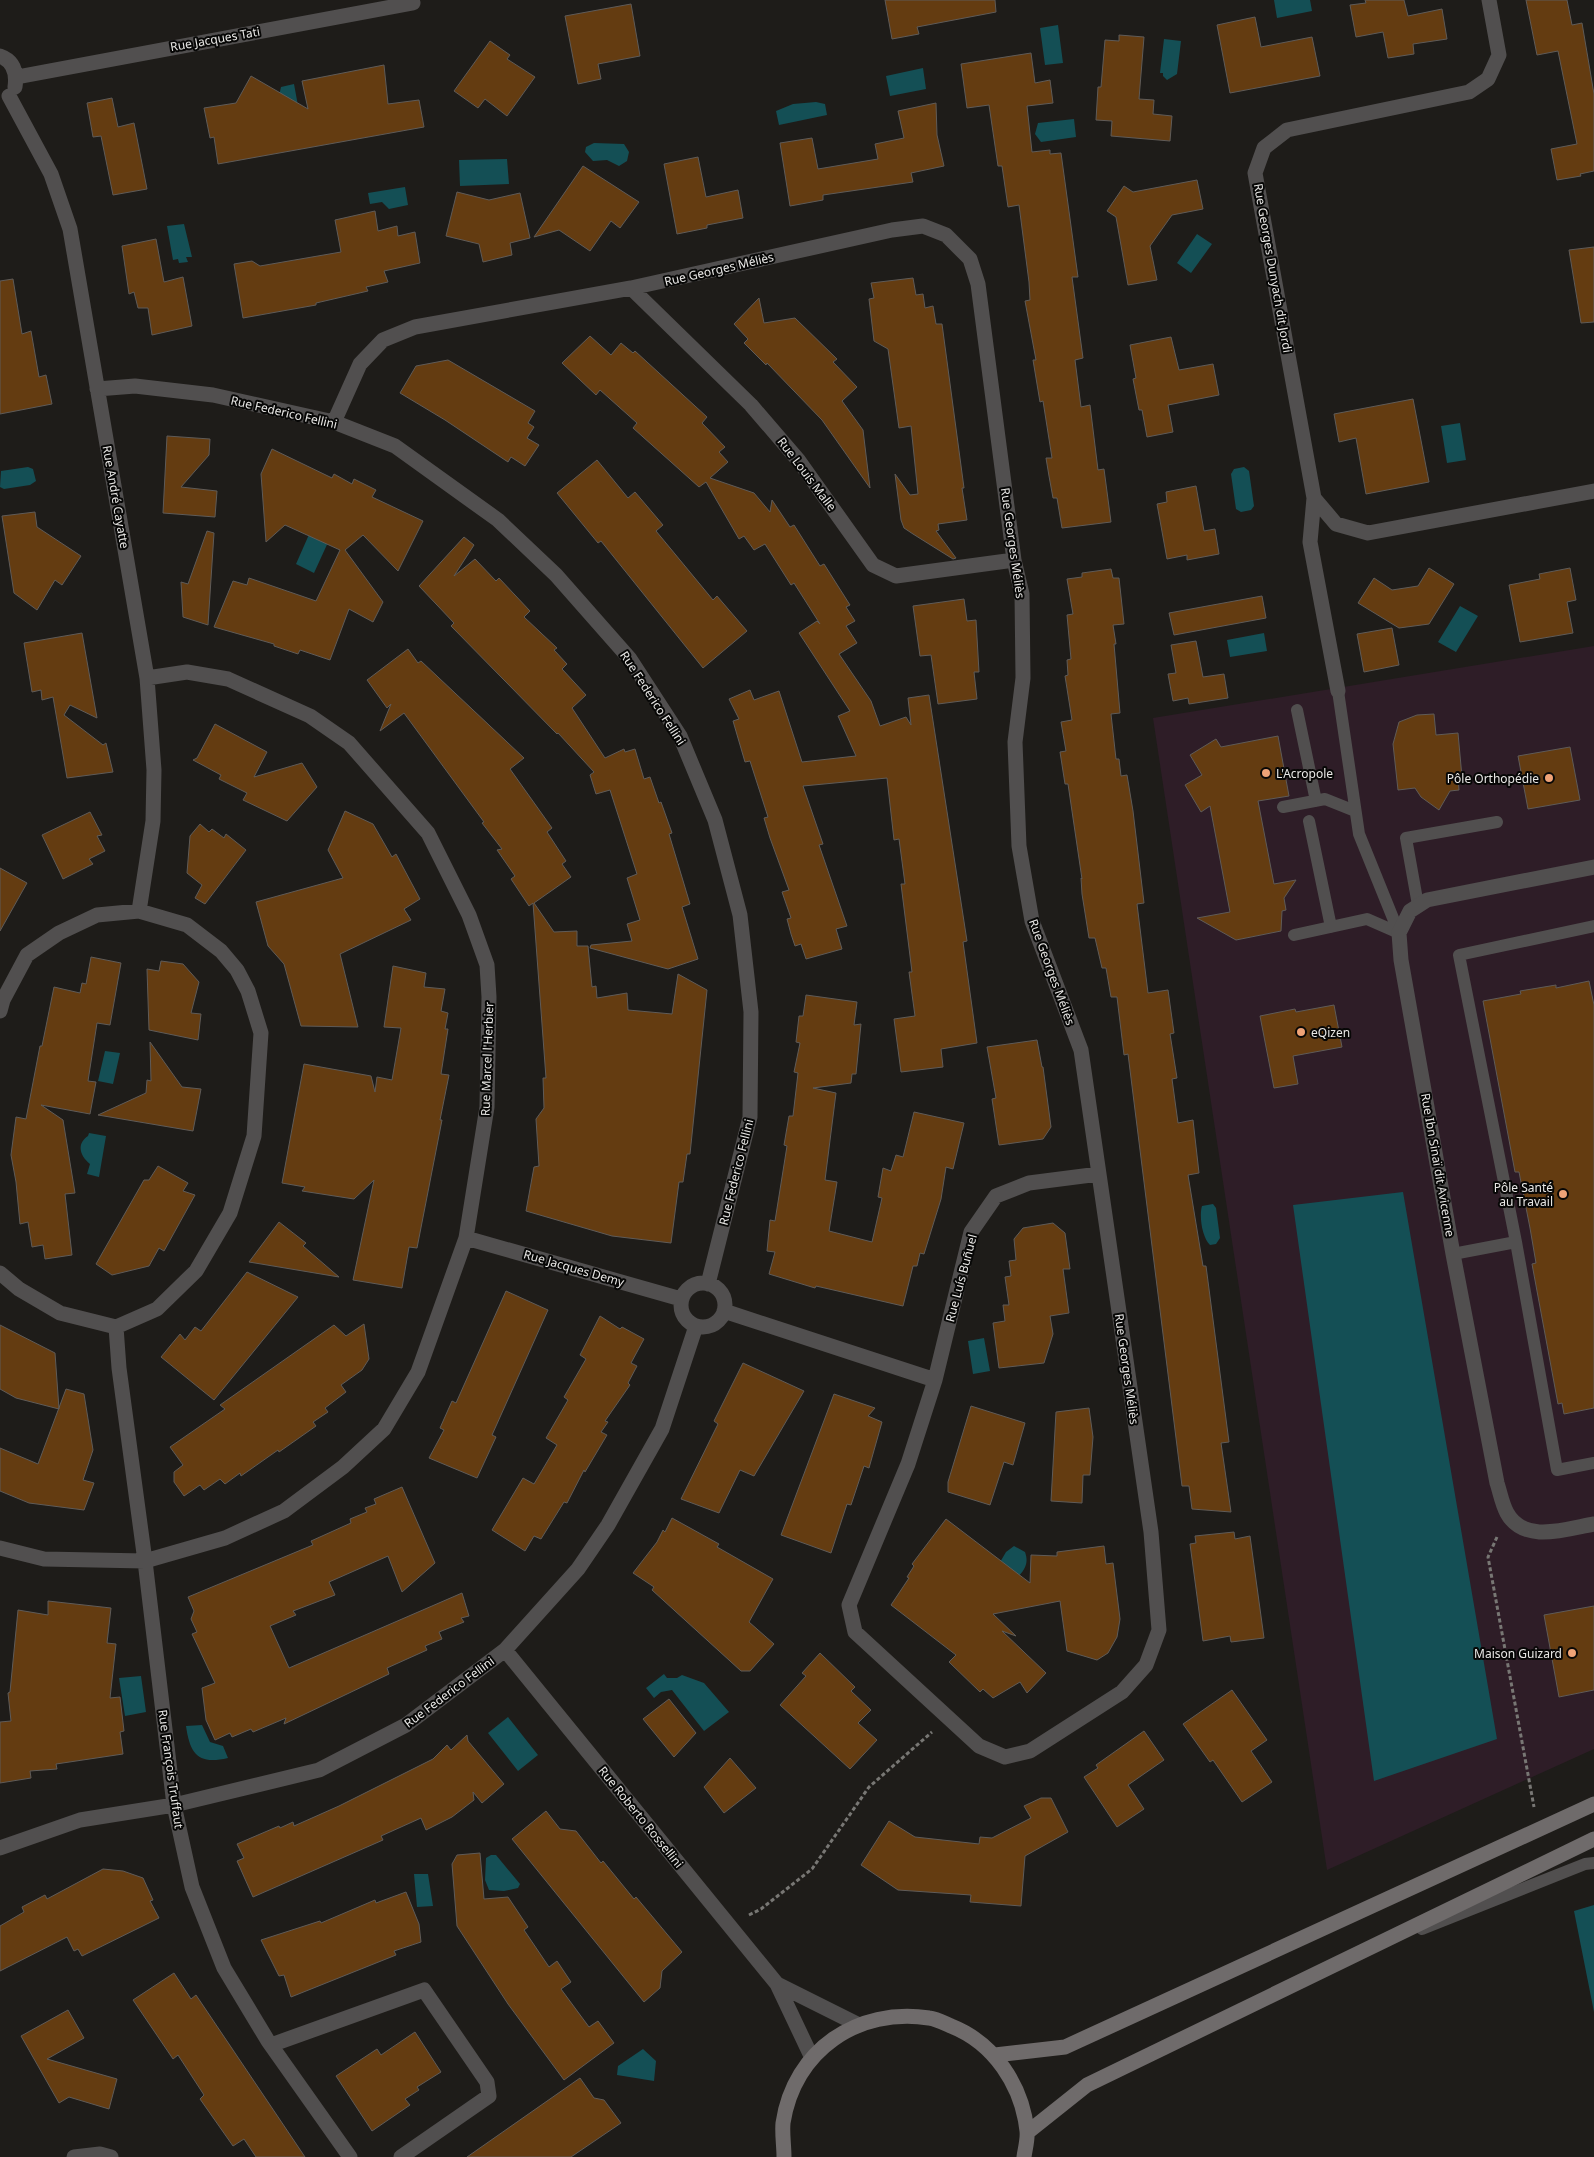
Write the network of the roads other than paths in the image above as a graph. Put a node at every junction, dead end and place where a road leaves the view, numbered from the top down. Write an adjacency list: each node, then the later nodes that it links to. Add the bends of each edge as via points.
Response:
1 (1488, 0): 10 (street, Rue Georges Dunyach dit Jordi, via 1498,55 1488,79 1469,92 1287,130 1264,148 1255,173)
2 (414, 3): 4 (street, Rue Jacques Tati)
3 (0, 56): 4 (street, via 13,66)
4 (17, 77): 5 (street, via 15,87)
5 (4, 99): 7 (street, Rue André Cayatte, via 50,174 70,229)
6 (631, 288): 8 (street, Rue Georges Méliès, via 415,327 383,340 360,364); 11 (street, Rue Louis Malle, via 751,405 799,461 873,565 896,576); 11 (street, Rue Georges Méliès, via 892,230 924,226 946,235 970,259 978,284)
7 (97, 389): 8 (street, Rue Federico Fellini, via 135,386 213,396); 12 (street, Rue André Cayatte)
8 (334, 422): 33 (street, Rue Federico Fellini, via 395,446 498,520 556,575 630,659 680,736 715,820 737,906 751,1012 750,1117)
9 (1594, 491): 10 (street, Rue Georges Dunyach dit Jordi, via 1368,534 1336,524)
10 (1314, 498): 13 (street, Rue Georges Dunyach dit Jordi, via 1310,542)
11 (1014, 560): 28 (street, Rue Georges Méliès, via 1022,594 1024,678 1015,742 1019,846 1032,921 1081,1050)
12 (147, 678): 22 (street, Rue André Cayatte, via 154,770 153,821); 29 (street, Rue Marcel l'Herbier, via 187,672 228,679 310,716 349,743 428,834 469,915 487,964 487,1107)
13 (1338, 691): 17 (lane)
14 (1297, 710): 15 (lane)
15 (1316, 800): 16 (lane); 17 (lane, via 1325,799)
16 (1283, 807)
17 (1355, 811): 25 (lane, via 1359,834)
18 (1309, 821): 24 (lane)
19 (1497, 822): 21 (lane, via 1406,838)
20 (1594, 867): 21 (street, via 1427,900)
21 (1418, 905): 25 (street, via 1410,911)
22 (139, 911): 27 (street, via 97,915 59,933 27,955); 37 (street, via 188,926 221,951 237,970 248,991 261,1034 254,1136 230,1213 196,1271 158,1309)
23 (1594, 926): 30 (lane, via 1459,955)
24 (1331, 927): 25 (lane, via 1367,919); 26 (lane)
25 (1399, 933): 31 (street, Rue Ibn Sinaï dit Avicenne, via 1401,960)
26 (1294, 935)
27 (0, 1011)
28 (1099, 1174): 38 (street, Rue Luís Buñuel, via 1029,1183 996,1196 971,1232); 38 (street, Rue Georges Méliès, via 1151,1532 1159,1630 1146,1665 1122,1692 1030,1751 1006,1757 980,1746 856,1632 849,1605 908,1464)
29 (466, 1238): 34 (street, Rue Jacques Demy); 42 (street, Rue Marcel l'Herbier, via 418,1372 384,1429 343,1467 284,1511 225,1538)
30 (1516, 1242): 31 (lane); 39 (lane, via 1557,1470)
31 (1453, 1254): 40 (street, Rue Ibn Sinaï dit Avicenne, via 1497,1483 1507,1514 1523,1529 1545,1532)
32 (0, 1273): 37 (street, via 19,1289 60,1313)
33 (708, 1284): 34 (street, via 700,1283 689,1288); 35 (street, via 718,1289 724,1301)
34 (681, 1299): 36 (street, via 681,1310)
35 (724, 1311): 36 (street, via 717,1321 708,1326); 38 (street)
36 (696, 1326): 43 (street, Rue Federico Fellini, via 662,1429 608,1525 578,1569)
37 (116, 1327): 42 (street, Rue François Truffaut)
38 (935, 1380)
39 (1594, 1463)
40 (1594, 1524)
41 (0, 1548): 42 (street, Rue Marcel l'Herbier, via 44,1559)
42 (145, 1561): 45 (street, Rue François Truffaut)
43 (505, 1650): 45 (street, Rue Federico Fellini, via 406,1725 319,1770); 50 (street, Rue Roberto Rossellini)
44 (1594, 1804): 53 (main road, via 1066,2047)
45 (174, 1805): 47 (street, Rue Federico Fellini, via 80,1820); 52 (street, Rue François Truffaut, via 192,1887 224,1968)
46 (1594, 1839): 49 (main road)
47 (0, 1848)
48 (1594, 1863): 49 (lane)
49 (1336, 1964): 55 (main road, via 1086,2085)
50 (777, 1984): 51 (street, Rue Roberto Rossellini); 54 (street, Rue Roberto Rossellini)
51 (857, 2024): 53 (main road, via 894,2016 931,2018 966,2032); 54 (main road, via 832,2039)
52 (272, 2045): 58 (street, Rue François Truffaut); 59 (street, via 424,1990 487,2082 489,2096)
53 (995, 2055): 55 (main road, via 1018,2091)
54 (812, 2058): 60 (main road, via 792,2088 783,2124)
55 (1028, 2132): 61 (main road)
56 (74, 2157): 57 (street, via 100,2154)
57 (110, 2157)
58 (350, 2157)
59 (401, 2157)
60 (784, 2157)
61 (1024, 2157)

